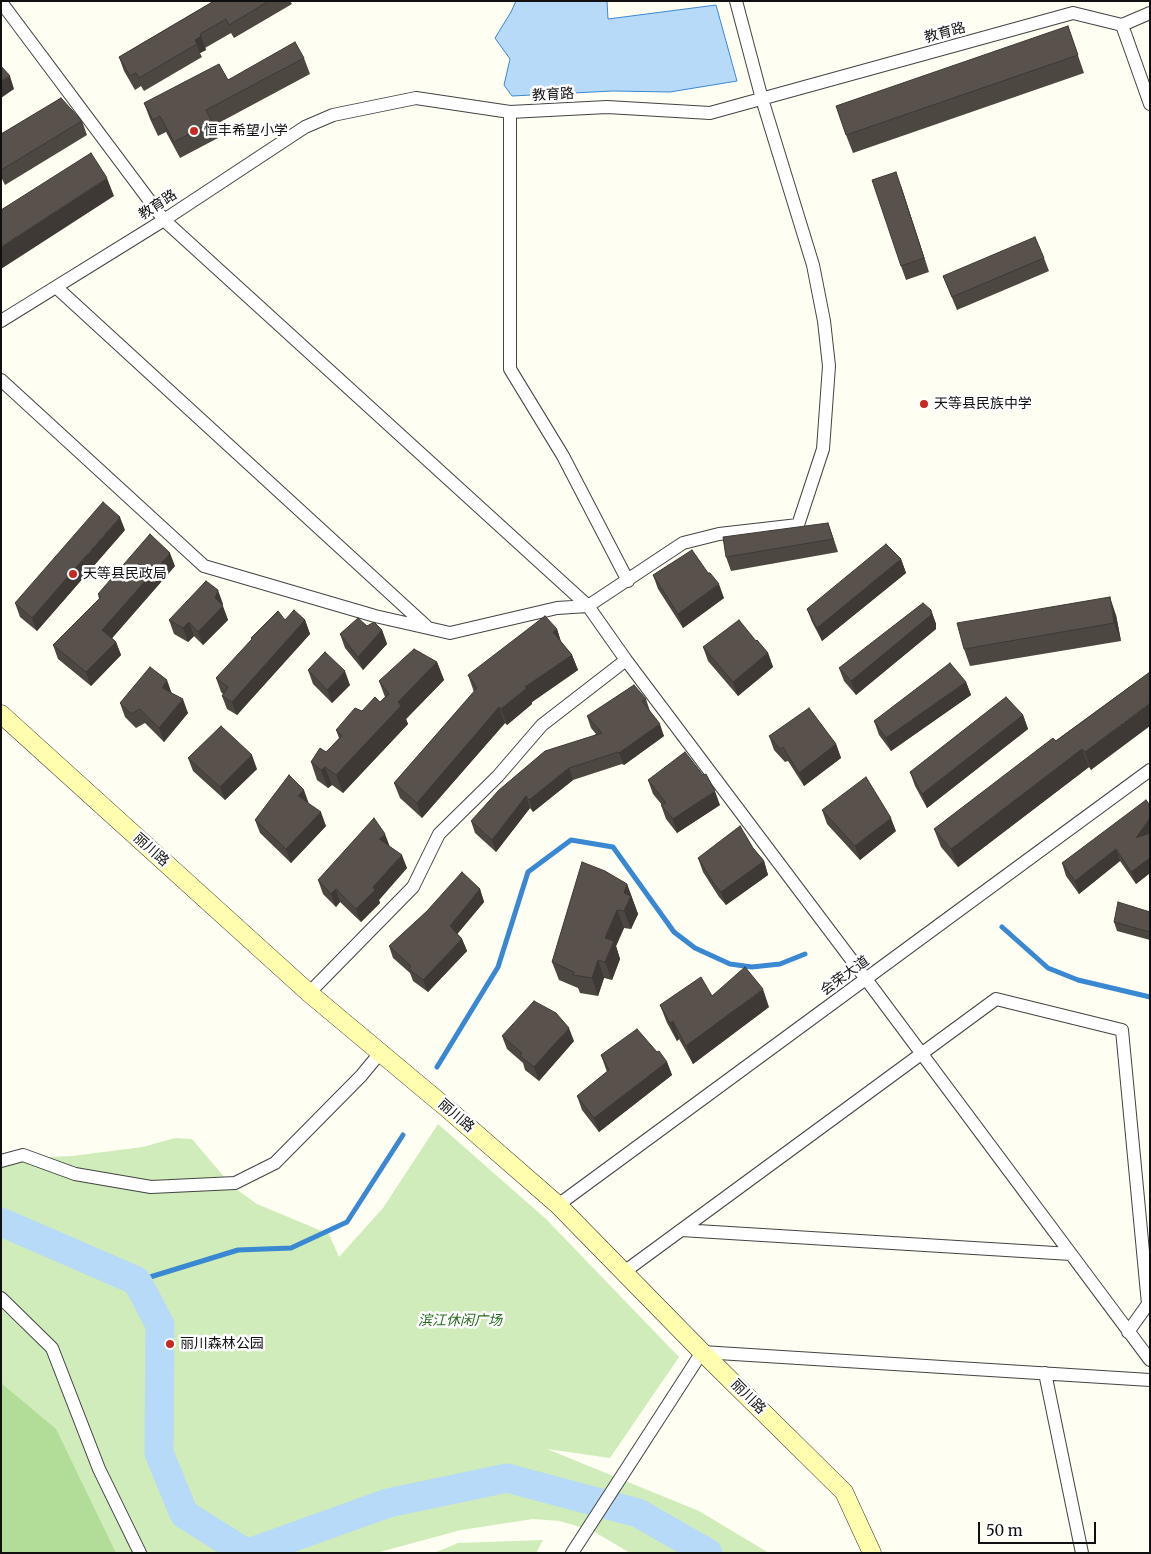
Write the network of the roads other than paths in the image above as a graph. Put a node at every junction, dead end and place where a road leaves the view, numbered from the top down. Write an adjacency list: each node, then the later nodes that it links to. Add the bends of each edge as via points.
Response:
1 (736, 1): 7 (street)
2 (1067, 1): 4 (street)
3 (1, 2): 10 (street)
4 (1073, 13): 6 (street, 教育路); 7 (street, 教育路)
5 (1150, 13): 6 (street)
6 (1122, 25): 8 (street)
7 (762, 99): 9 (street, 教育路, via 710,113 607,107); 14 (street, via 813,265 824,321 829,366 823,449 798,525 719,534 683,543)
8 (1150, 104)
9 (510, 112): 10 (street, 教育路, via 416,98 333,115 305,127); 14 (street, via 510,369 563,456)
10 (164, 220): 11 (street, 教育路); 15 (street)
11 (56, 287): 12 (street, 教育路); 16 (street)
12 (1, 321)
13 (1, 380): 16 (street, via 204,566 375,616)
14 (628, 581): 15 (street)
15 (588, 606): 16 (street, via 558,608 450,633); 17 (street)
16 (428, 628)
17 (626, 660): 20 (street); 21 (street, via 542,725 498,776 439,834 412,887)
18 (1, 714): 21 (main road, 丽川路)
19 (1150, 770): 20 (street, 会荣大道)
20 (866, 979): 22 (street); 25 (street, 会荣大道)
21 (309, 993): 23 (main road, 丽川路)
22 (922, 1053): 26 (street); 27 (street); 30 (street, via 996,999 1122,1030 1148,1304)
23 (380, 1054): 24 (street, via 275,1163 235,1183 151,1187 75,1174 23,1155); 25 (main road, 丽川路, via 450,1110)
24 (1, 1162)
25 (558, 1205): 28 (main road, 丽川路)
26 (681, 1230): 27 (street); 28 (street)
27 (1071, 1254): 30 (street)
28 (624, 1272): 31 (main road, 丽川路)
29 (1, 1298): 36 (street, via 52,1348 100,1469)
30 (1128, 1332): 32 (street)
31 (702, 1352): 33 (street); 35 (street); 37 (main road, 丽川路, via 844,1492)
32 (1150, 1360)
33 (1045, 1373): 34 (street); 38 (street)
34 (1150, 1380)
35 (574, 1549)
36 (140, 1553)
37 (872, 1553)
38 (1082, 1553)

